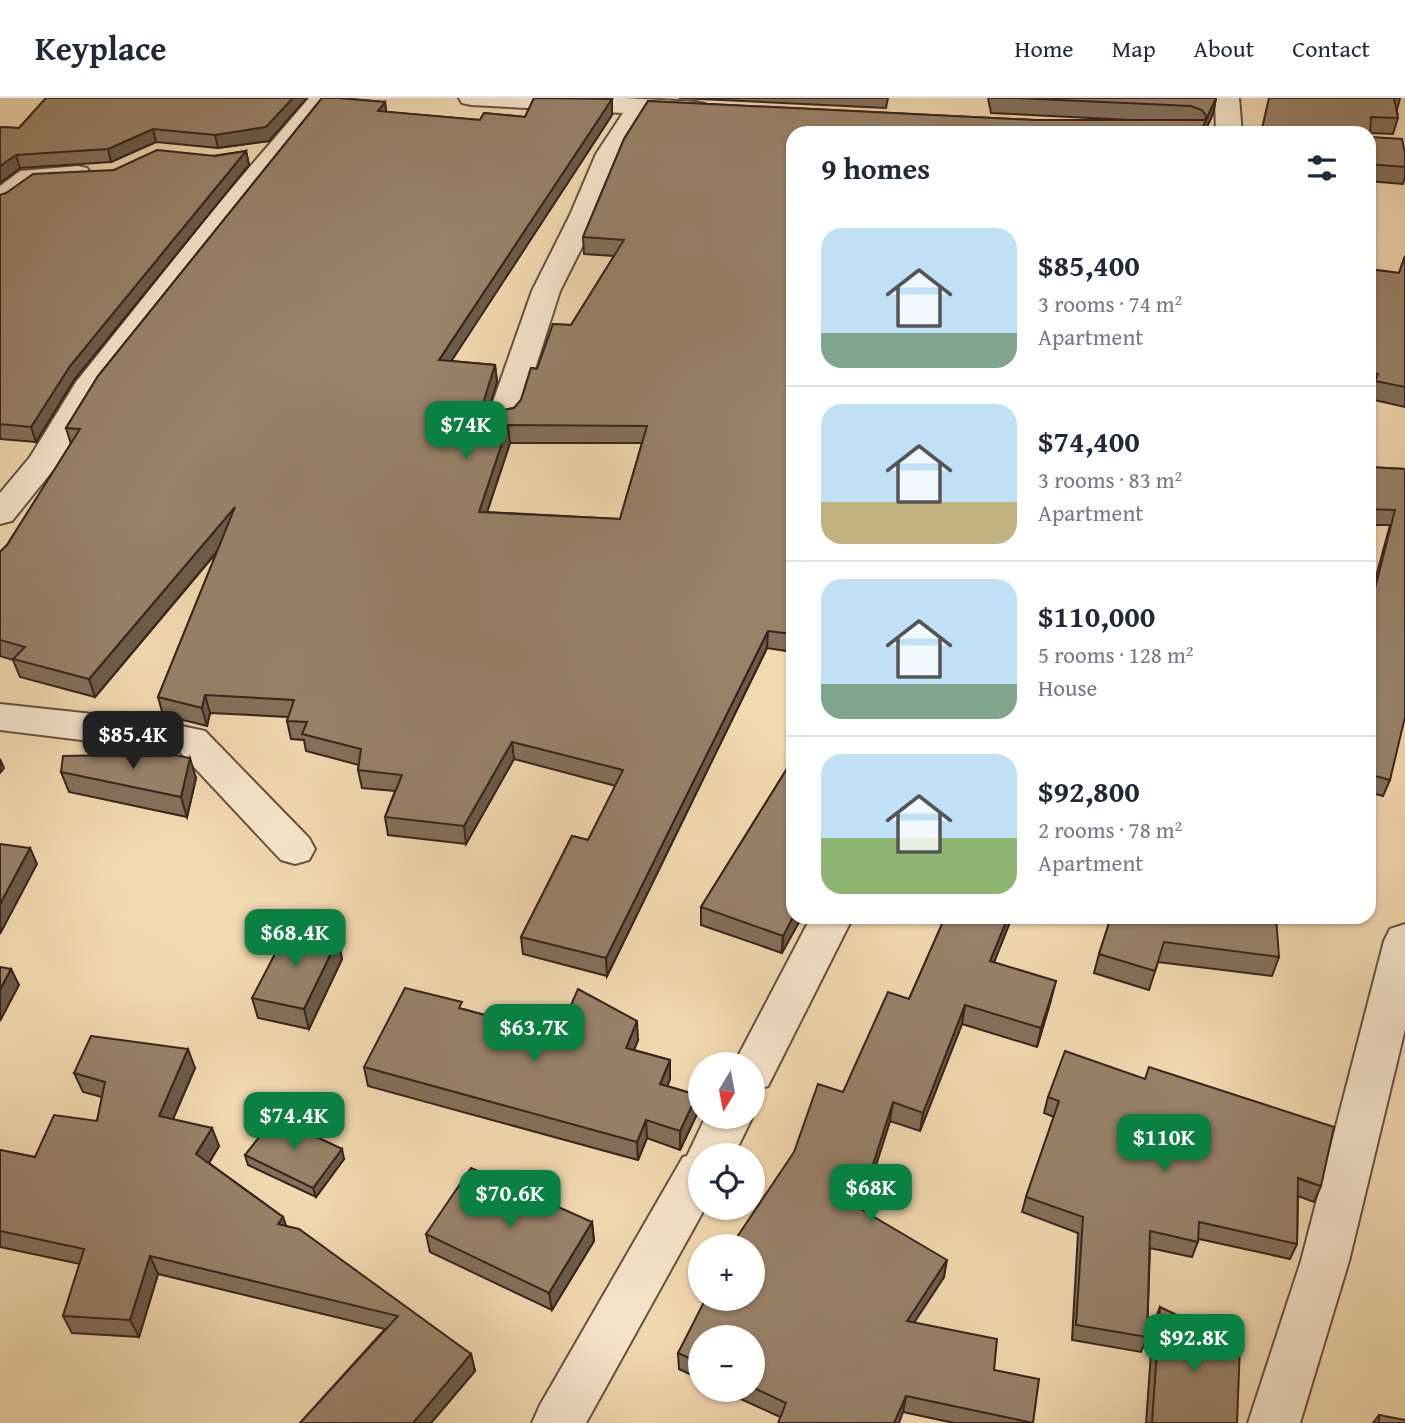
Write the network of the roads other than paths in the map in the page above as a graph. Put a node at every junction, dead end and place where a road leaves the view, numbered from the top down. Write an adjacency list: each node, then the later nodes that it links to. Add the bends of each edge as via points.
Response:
1 (322, 98): 7 (street)
2 (471, 98): 4 (street)
3 (1227, 98): 6 (street)
4 (639, 107): 5 (street); 11 (street, via 609,153 546,291)
5 (722, 110)
6 (1229, 126)
7 (278, 150): 8 (street); 12 (street, via 87,389 43,462)
8 (242, 155)
9 (103, 173): 10 (street, via 29,177)
10 (0, 200)
11 (504, 416)
12 (0, 514)
13 (0, 717): 14 (street, via 192,741)
14 (295, 849)
15 (828, 924): 17 (street)
16 (1405, 941): 20 (street, via 1325,1261)
17 (763, 1052)
18 (688, 1193): 19 (street)
19 (558, 1423)
20 (1274, 1423)

